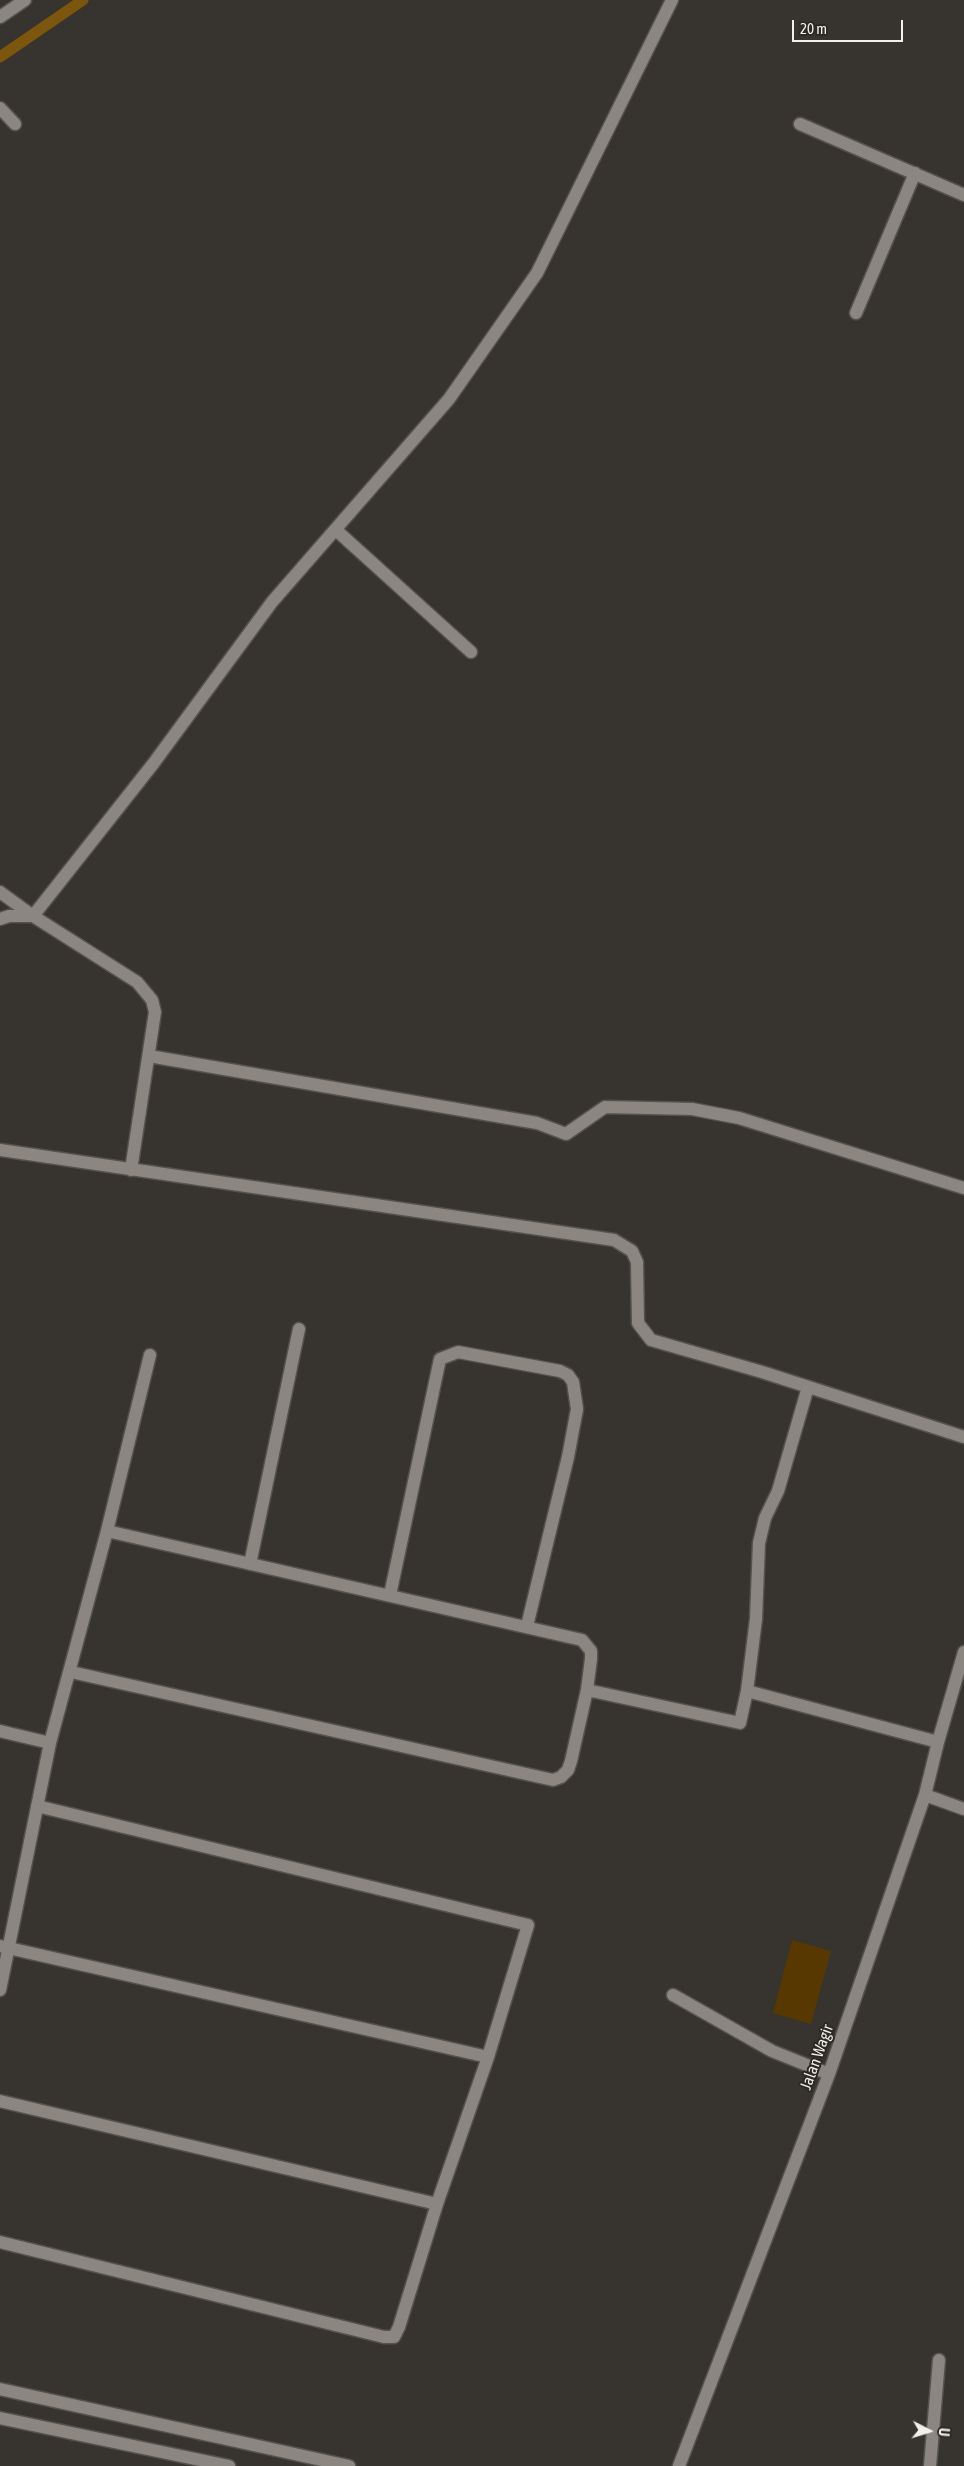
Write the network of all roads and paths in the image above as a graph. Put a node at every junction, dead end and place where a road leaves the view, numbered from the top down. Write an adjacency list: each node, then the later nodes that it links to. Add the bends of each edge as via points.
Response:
1 (25, 0): 3 (street)
2 (672, 0): 10 (street, via 537,273 449,399)
3 (0, 17)
4 (0, 108): 5 (street)
5 (15, 124)
6 (800, 124): 7 (street)
7 (915, 173): 8 (street); 9 (street)
8 (964, 194)
9 (856, 313)
10 (336, 530): 11 (street); 13 (street, via 272,602 153,764)
11 (471, 652)
12 (0, 892): 13 (street)
13 (33, 916): 14 (street); 15 (street, via 146,990 155,1012)
14 (0, 919)
15 (149, 1056): 17 (street); 18 (street, via 537,1123 566,1134 605,1107 692,1109 739,1118)
16 (0, 1150): 17 (street)
17 (131, 1170): 21 (street, via 614,1240 632,1251 637,1262 638,1323 651,1340)
18 (964, 1188)
19 (299, 1329): 24 (street)
20 (150, 1355): 23 (street)
21 (808, 1387): 22 (street); 30 (street, via 778,1491 765,1518 759,1543 756,1619)
22 (964, 1437)
23 (107, 1531): 24 (street); 28 (street)
24 (250, 1564): 25 (street)
25 (390, 1595): 26 (street); 26 (street, via 440,1360 458,1352 560,1371 573,1382 576,1416)
26 (527, 1626): 29 (street, via 582,1640 588,1645 591,1659)
27 (964, 1652): 32 (street, Jalan Wagir)
28 (70, 1672): 29 (street, via 554,1780 568,1770); 33 (street)
29 (587, 1690): 30 (street, via 740,1723)
30 (747, 1691): 32 (street)
31 (0, 1731): 33 (street)
32 (938, 1742): 34 (street, Jalan Wagir)
33 (50, 1743): 35 (street)
34 (925, 1795): 36 (street); 41 (street, Jalan Wagir)
35 (37, 1806): 37 (street); 40 (street, via 528,1925)
36 (964, 1809)
37 (4, 1948): 38 (street); 40 (street)
38 (0, 1990)
39 (672, 1995): 41 (street, via 772,2051)
40 (488, 2057): 43 (street)
41 (829, 2074): 50 (street, Jalan Wagir)
42 (0, 2101): 43 (street)
43 (437, 2204): 44 (street, via 399,2327 390,2338)
44 (0, 2242)
45 (939, 2360): 51 (street)
46 (0, 2389): 49 (street)
47 (0, 2418): 48 (street)
48 (229, 2466)
49 (349, 2466)
50 (679, 2466)
51 (930, 2466)

